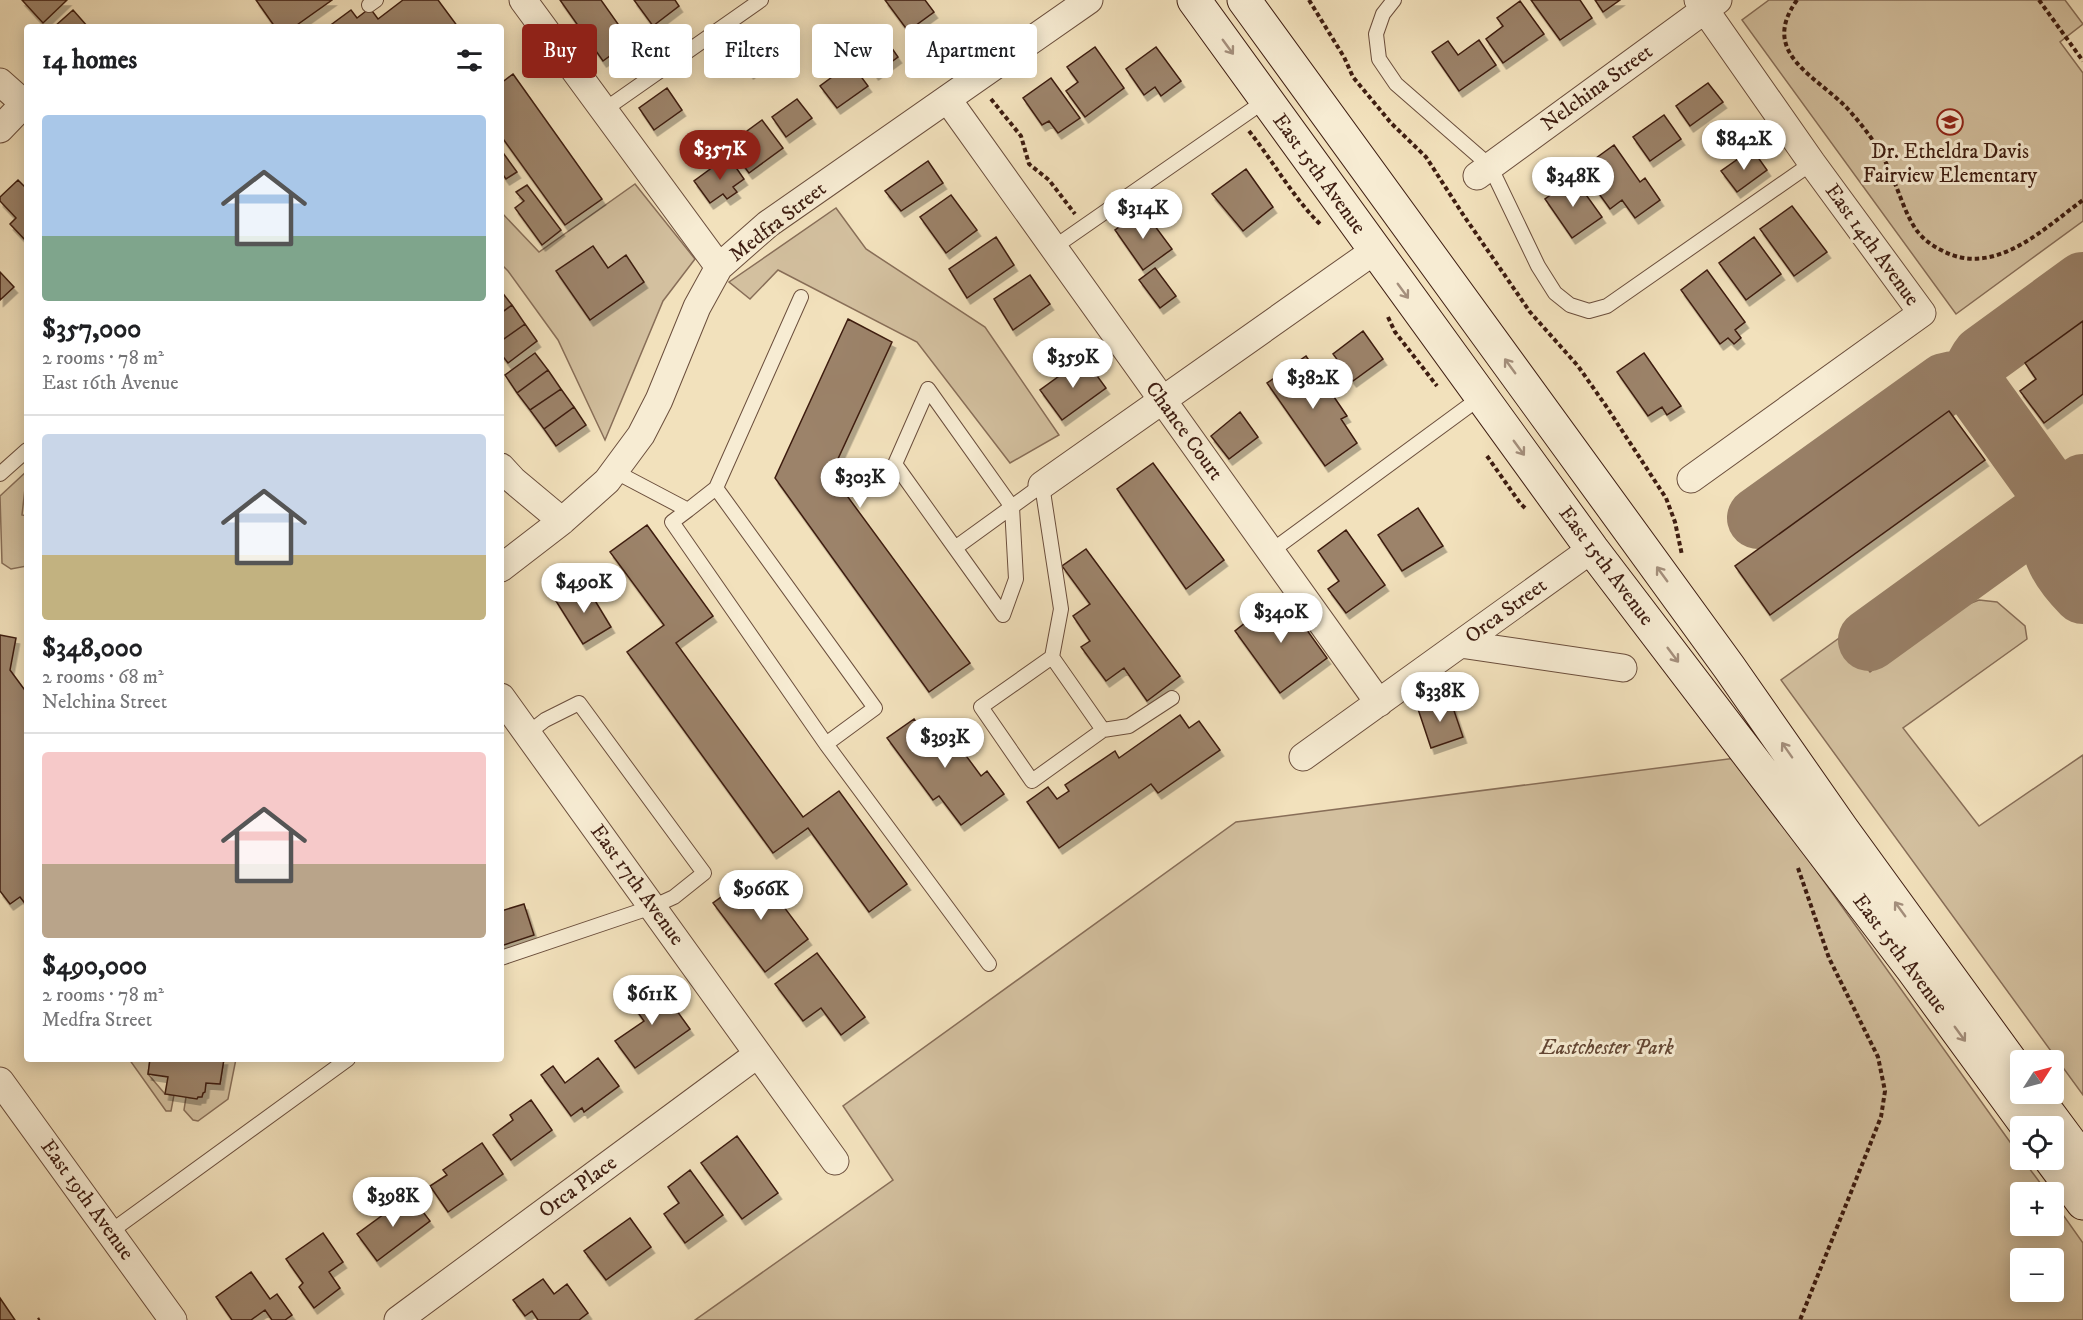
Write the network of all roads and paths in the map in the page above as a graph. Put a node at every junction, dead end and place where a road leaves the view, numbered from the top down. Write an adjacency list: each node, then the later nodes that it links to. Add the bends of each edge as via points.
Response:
1 (523, 0): 18 (street)
2 (761, 0): 18 (lane)
3 (1089, 0): 14 (street, Medfra Street)
4 (1194, 0): 15 (main road, East 15th Avenue, one-way to 15)
5 (1244, 0): 60 (main road, East 15th Avenue, one-way to 5)
6 (1309, 0): 43 (path, via 1353,77 1426,157 1530,312 1578,366 1606,406 1666,498)
7 (1394, 0): 21 (lane, via 1383,14 1376,34 1379,59 1396,84)
8 (1797, 0): 22 (path, via 1785,24 1788,51 1869,135 1912,224 1928,242 1961,258 1975,260 2006,254)
9 (2039, 0): 11 (path)
10 (1707, 3): 20 (street, East 14th Avenue); 21 (street, Nelchina Street)
11 (2083, 61)
12 (0, 82): 16 (street)
13 (987, 94): 23 (path, via 1021,136 1029,164 1049,180)
14 (948, 100): 24 (street, Chance Court); 26 (street, Medfra Street, via 768,224)
15 (1266, 100): 23 (lane); 25 (main road, East 15th Avenue)
16 (24, 103)
17 (24, 107): 19 (street)
18 (604, 110): 26 (street)
19 (0, 129)
20 (1812, 163): 21 (lane, via 1607,306 1589,312 1570,305 1555,293); 34 (street, East 14th Avenue, via 1922,313)
21 (1484, 171)
22 (2083, 201)
23 (1085, 226): 24 (lane)
24 (1053, 248): 29 (street, Chance Court)
25 (1374, 251): 28 (main road, East 15th Avenue, one-way to 28); 29 (street)
26 (719, 267): 32 (street, Medfra Street, via 697,307 641,435)
27 (801, 297): 36 (lane)
28 (1481, 397): 41 (main road, East 15th Avenue, one-way to 41); 42 (lane)
29 (1162, 400): 35 (street); 42 (street, Chance Court)
30 (24, 453): 33 (lane)
31 (504, 470): 39 (street)
32 (614, 471): 38 (lane); 39 (street, Medfra Street)
33 (0, 474)
34 (1691, 479)
35 (1042, 485): 37 (lane); 46 (lane, via 1060,609)
36 (716, 488): 38 (lane); 53 (lane, via 874,708)
37 (1012, 507): 40 (lane); 40 (lane, via 1016,579 1003,615); 40 (lane, via 928,389 895,464)
38 (688, 510): 53 (lane, via 672,522)
39 (562, 521): 44 (street, Medfra Street)
40 (955, 548)
41 (1592, 549): 45 (street, Orca Street); 64 (main road, East 15th Avenue, one-way to 64)
42 (1270, 552): 50 (street, Chance Court)
43 (1684, 565)
44 (504, 566)
45 (1460, 644): 47 (street); 50 (street, Orca Street)
46 (1052, 657): 51 (lane); 51 (lane, via 981,707 1032,781)
47 (1623, 668)
48 (1172, 698): 51 (lane, via 1129,726)
49 (504, 701): 52 (street, East 17th Avenue)
50 (1379, 703): 54 (street, Orca Street)
51 (1103, 730)
52 (527, 734): 56 (street, East 17th Avenue); 56 (lane, via 579,703 705,873 674,897)
53 (826, 744): 58 (lane)
54 (1303, 757)
55 (1795, 861): 72 (path, via 1829,958 1878,1057 1885,1091 1881,1117)
56 (652, 907): 57 (lane); 59 (street, East 17th Avenue)
57 (504, 957)
58 (989, 964)
59 (758, 1054): 66 (street, East 17th Avenue); 71 (street, Orca Place)
60 (2010, 1060)
61 (344, 1062): 69 (lane)
62 (0, 1081): 69 (street, East 19th Avenue)
63 (2041, 1104): 65 (main road)
64 (2020, 1116)
65 (2083, 1160)
66 (835, 1161)
67 (2058, 1170): 68 (main road)
68 (2083, 1203)
69 (110, 1232): 70 (street, East 19th Avenue)
70 (173, 1320)
71 (398, 1320)
72 (1800, 1320)

